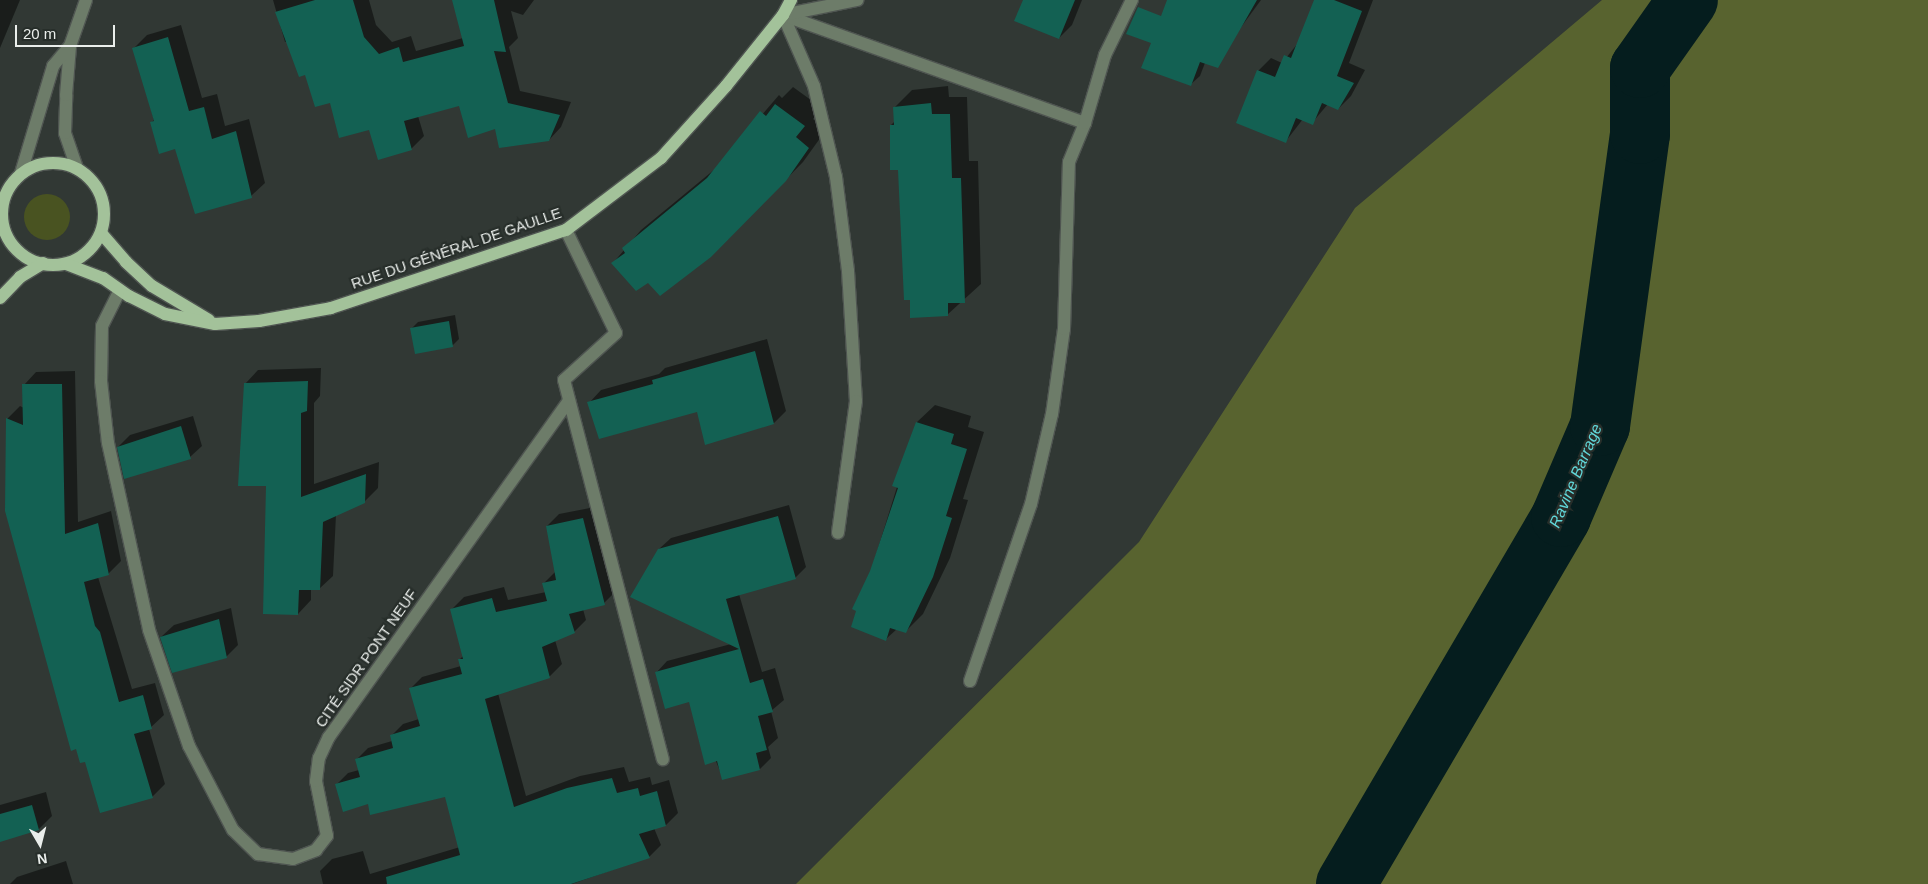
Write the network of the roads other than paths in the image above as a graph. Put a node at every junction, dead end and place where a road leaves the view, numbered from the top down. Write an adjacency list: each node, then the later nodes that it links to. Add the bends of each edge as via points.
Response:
1 (86, 0): 6 (street)
2 (791, 0): 5 (main road, RUE DU GÉNÉRAL DE GAULLE)
3 (857, 0): 5 (street)
4 (1132, 0): 7 (street, via 1105,55)
5 (783, 15): 7 (street); 10 (main road, RUE DU GÉNÉRAL DE GAULLE, via 726,86 661,158); 19 (street, via 814,86 836,177 848,272 856,400)
6 (70, 46): 8 (street, via 65,133); 9 (street, via 53,66)
7 (1085, 122): 20 (street, via 1069,162 1064,329 1052,414 1031,504)
8 (77, 168): 9 (main road, via 50,162); 11 (main road, via 96,183 103,199 105,216)
9 (21, 173): 12 (main road, via 10,185 4,199)
10 (566, 230): 17 (main road, RUE DU GÉNÉRAL DE GAULLE, via 331,308 260,321); 18 (street, via 616,333 564,380)
11 (101, 233): 14 (main road, via 92,248); 17 (main road, via 152,286)
12 (2, 235): 13 (main road, via 22,255)
13 (43, 263): 14 (main road); 16 (main road, via 20,277)
14 (66, 264): 15 (main road, RUE DU GÉNÉRAL DE GAULLE, via 102,278)
15 (120, 290): 17 (main road, RUE DU GÉNÉRAL DE GAULLE, via 165,314); 18 (street, CITÉ SIDR PONT NEUF, via 102,326 101,381 108,443 149,630 189,746 233,830 258,854 294,859 316,850 326,836 316,781 319,758 329,736)
16 (0, 298)
17 (215, 324)
18 (569, 402): 21 (street)
19 (838, 533)
20 (970, 681)
21 (663, 758)

